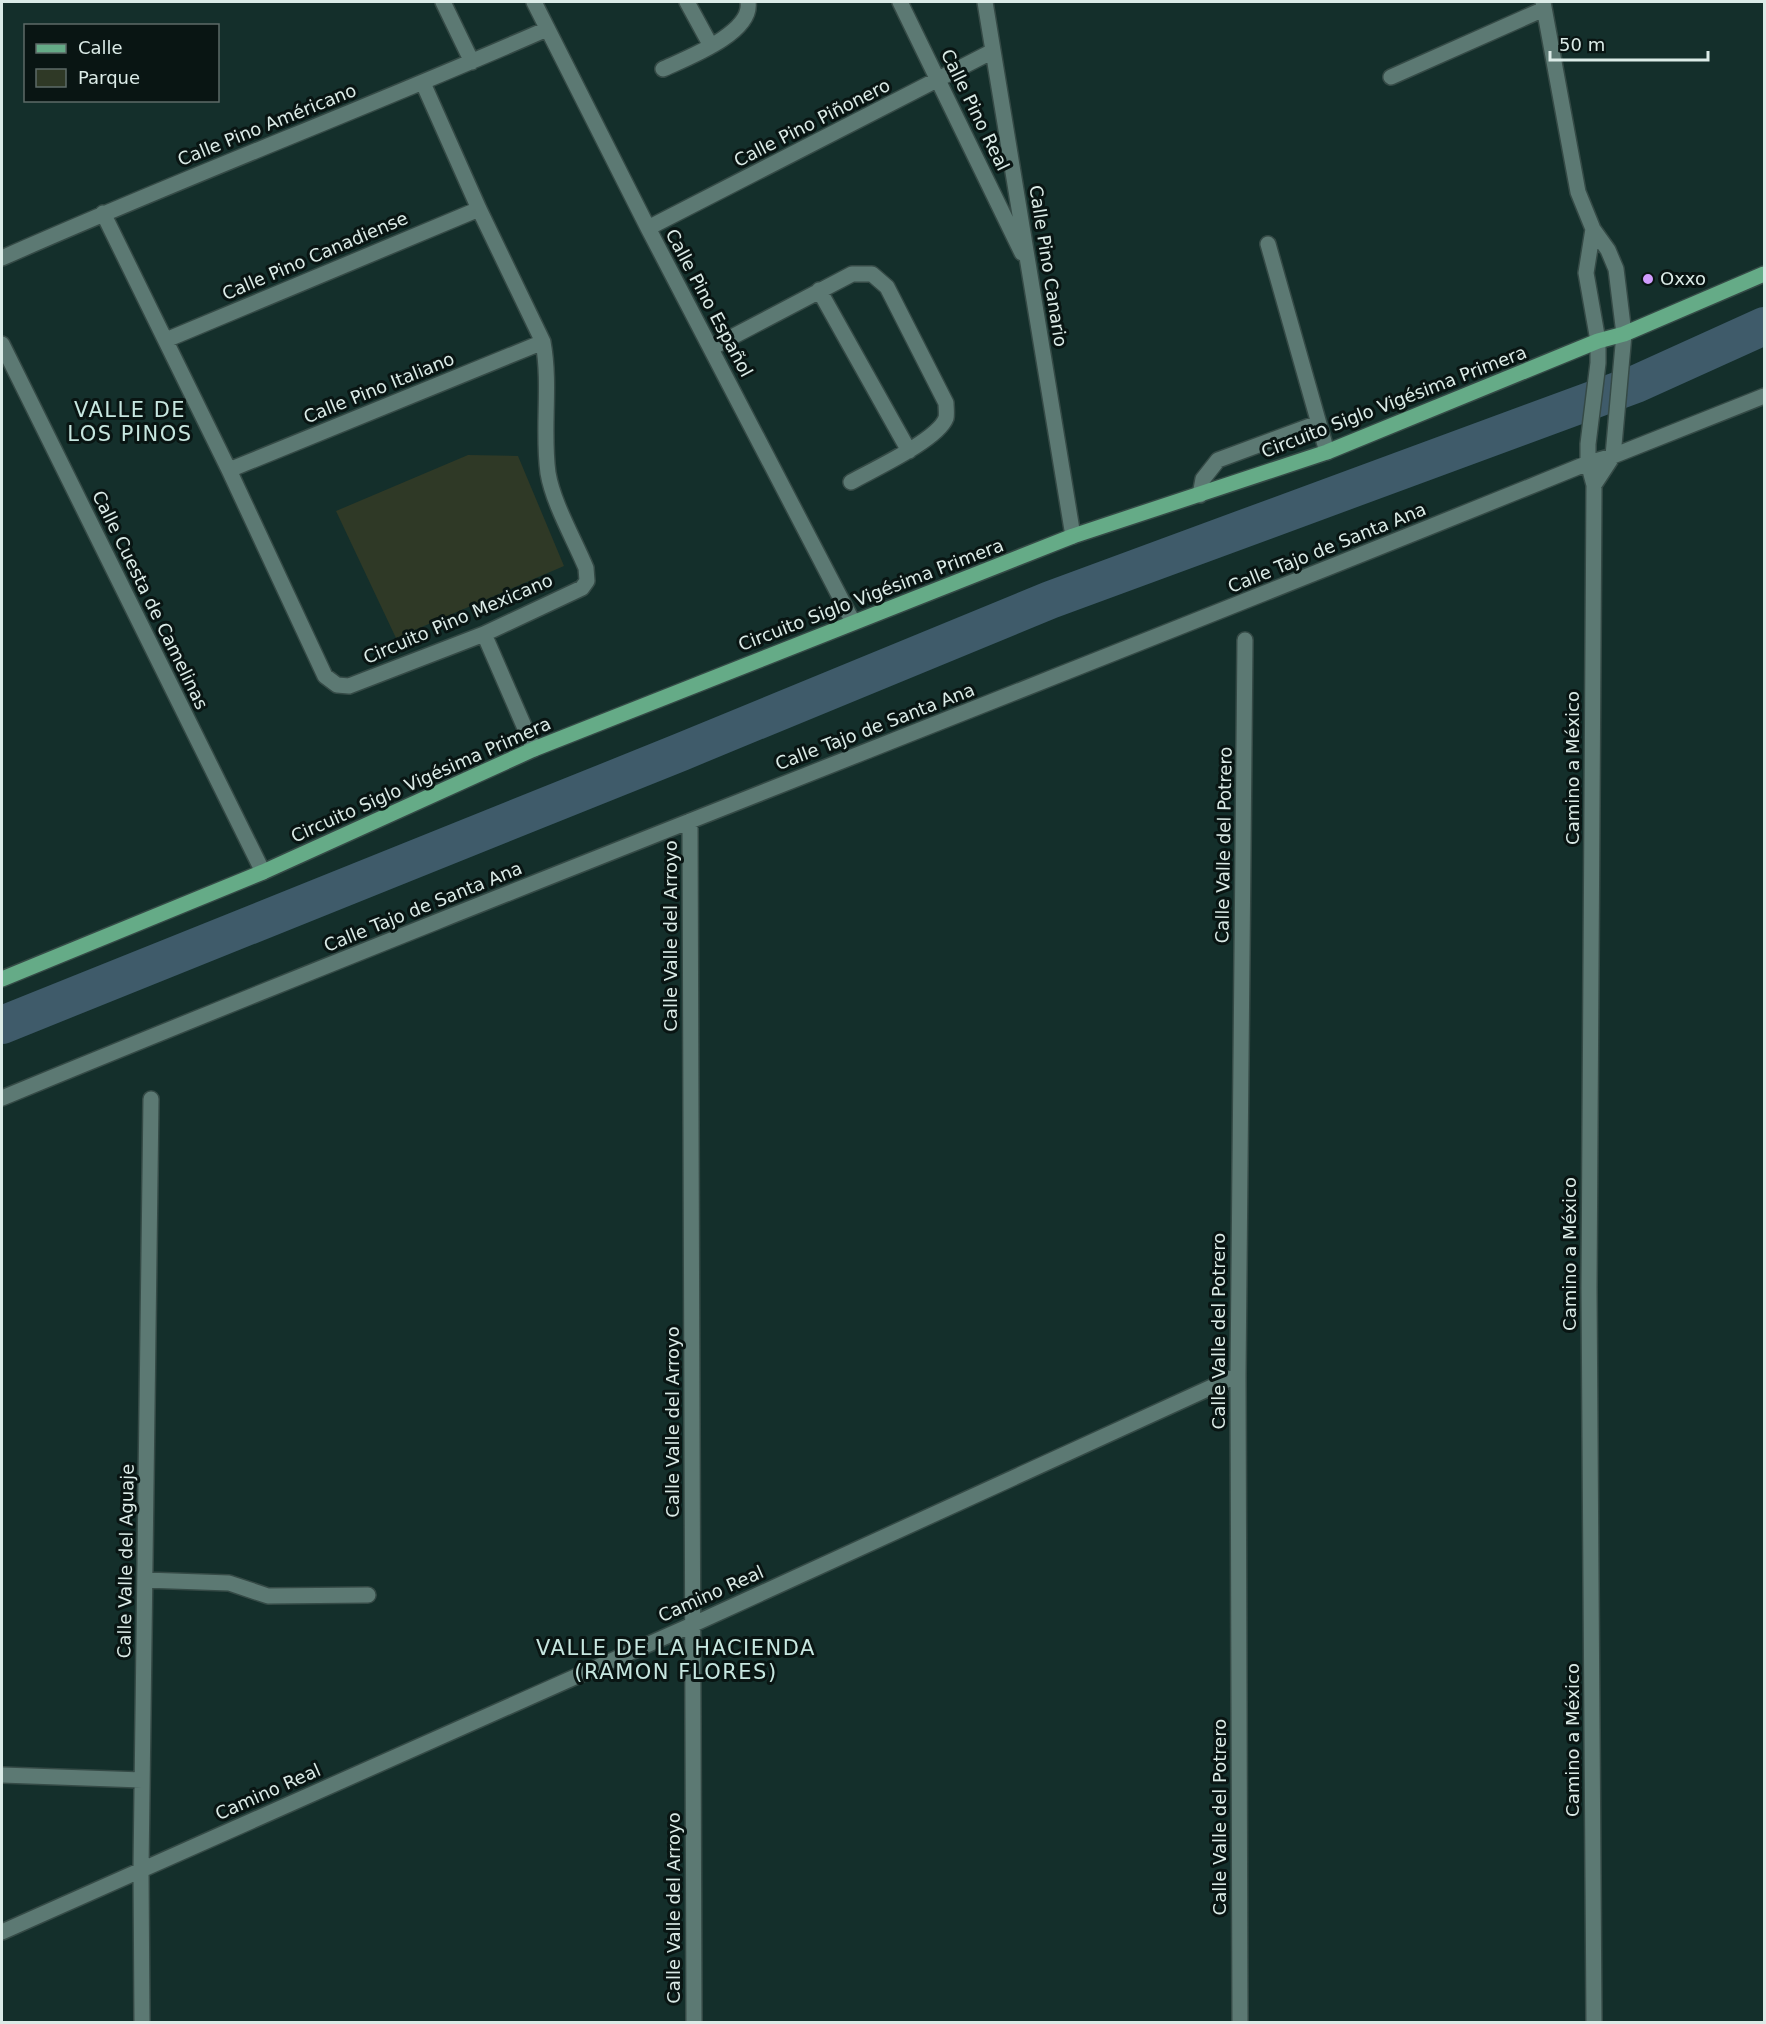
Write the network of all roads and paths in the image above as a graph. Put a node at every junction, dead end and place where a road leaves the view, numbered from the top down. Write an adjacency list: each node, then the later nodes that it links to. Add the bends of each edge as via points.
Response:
1 (443, 2): 11 (street)
2 (534, 2): 8 (street, Calle Pino Español)
3 (687, 2): 9 (street)
4 (748, 2): 9 (street, via 750,8 742,24)
5 (900, 2): 14 (street, Calle Pino Real)
6 (985, 2): 10 (street, Calle Pino Canario)
7 (1543, 5): 13 (street); 19 (street, via 1578,192)
8 (547, 29): 11 (street, Calle Pino Américano); 18 (street, Calle Pino Español)
9 (711, 46): 12 (street)
10 (993, 51): 14 (street, Calle Pino Piñonero); 22 (street, Calle Pino Canario)
11 (472, 62): 15 (street, Calle Pino Américano)
12 (663, 69)
13 (1391, 77)
14 (939, 80): 18 (street, Calle Pino Piñonero); 22 (street, Calle Pino Real)
15 (423, 83): 16 (street, Circuito Pino Mexicano); 17 (street, Calle Pino Américano)
16 (479, 209): 26 (street, Calle Pino Canadiense); 28 (street, Circuito Pino Mexicano)
17 (103, 213): 21 (street, Calle Pino Américano); 26 (street, Circuito Pino Mexicano)
18 (648, 228): 30 (street, Calle Pino Español)
19 (1593, 229): 25 (street, via 1616,269); 27 (street, Camino a México, via 1586,273)
20 (1268, 244): 32 (street)
21 (2, 258)
22 (1029, 269): 41 (street, Calle Pino Canario)
23 (1764, 274): 25 (main road, Circuito Siglo Vigésima Primera)
24 (819, 291): 30 (street); 34 (street); 34 (street, via 852,274 872,274 887,287 946,403 946,418 933,434)
25 (1624, 334): 27 (main road, Circuito Siglo Vigésima Primera); 33 (street)
26 (166, 340): 37 (street, Circuito Pino Mexicano)
27 (1598, 341): 35 (main road, Circuito Siglo Vigésima Primera); 36 (street, Camino a México)
28 (543, 342): 37 (street, Calle Pino Italiano); 43 (street, Circuito Pino Mexicano, via 548,367 549,474 586,568 587,581 582,588)
29 (2, 344): 47 (street, Calle Cuesta de Camelinas)
30 (711, 348): 42 (street, Calle Pino Español)
31 (1764, 396): 33 (street, Calle Tajo de Santa Ana)
32 (1318, 423): 35 (street); 40 (street, via 1218,460 1203,479)
33 (1614, 450): 36 (street, Calle Tajo de Santa Ana); 39 (street)
34 (909, 451): 38 (street)
35 (1327, 452): 40 (main road, Circuito Siglo Vigésima Primera)
36 (1588, 463): 39 (street, Camino a México); 46 (street, Calle Tajo de Santa Ana, via 1245,603)
37 (229, 470): 43 (street, Circuito Pino Mexicano, via 325,676 337,685 349,686)
38 (851, 482)
39 (1594, 485): 62 (street, Camino a México, via 1589,1288)
40 (1200, 495): 41 (main road, Circuito Siglo Vigésima Primera)
41 (1073, 536): 42 (main road, Circuito Siglo Vigésima Primera)
42 (853, 622): 45 (main road, Circuito Siglo Vigésima Primera)
43 (484, 634): 45 (street)
44 (1245, 640): 51 (street, Calle Valle del Potrero)
45 (534, 748): 47 (main road, Circuito Siglo Vigésima Primera)
46 (690, 821): 49 (street, Calle Tajo de Santa Ana); 54 (street, Calle Valle del Arroyo)
47 (263, 872): 48 (main road, Circuito Siglo Vigésima Primera)
48 (2, 979)
49 (2, 1098)
50 (152, 1099): 52 (street, Calle Valle del Aguaje)
51 (1238, 1374): 54 (street, Camino Real); 61 (street, Calle Valle del Potrero)
52 (145, 1580): 53 (street, via 229,1583 267,1596); 56 (street, Calle Valle del Aguaje)
53 (368, 1595)
54 (694, 1624): 57 (street, Camino Real); 60 (street, Calle Valle del Arroyo)
55 (2, 1775): 56 (street)
56 (142, 1780): 57 (street, Calle Valle del Aguaje)
57 (141, 1869): 58 (street, Camino Real); 59 (street, Calle Valle del Aguaje)
58 (2, 1932)
59 (142, 2022)
60 (694, 2022)
61 (1240, 2022)
62 (1594, 2022)

